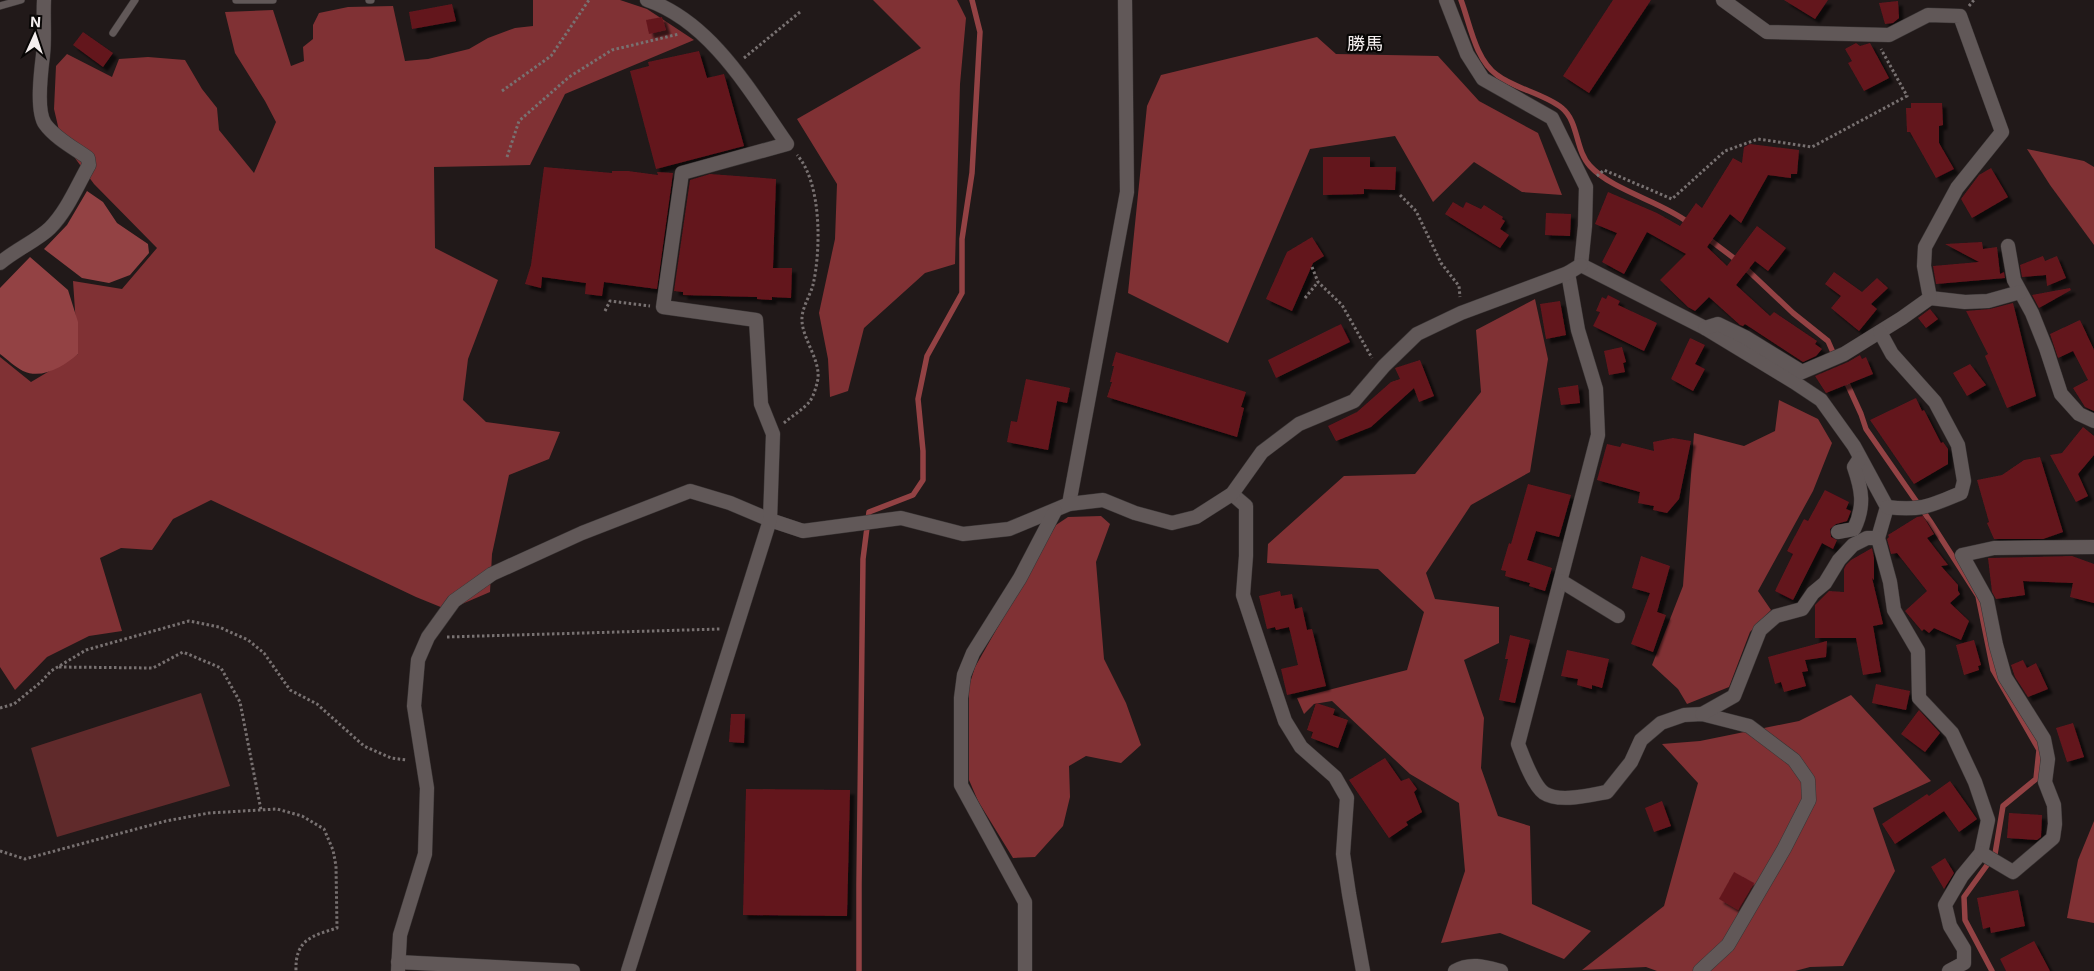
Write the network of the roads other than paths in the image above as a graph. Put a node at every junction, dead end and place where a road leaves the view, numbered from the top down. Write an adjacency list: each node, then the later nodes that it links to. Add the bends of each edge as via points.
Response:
1 (21, 0): 10 (lane)
2 (44, 0): 13 (street, via 42,117 61,139 88,158 89,166 49,229)
3 (135, 0): 11 (lane)
4 (236, 0): 5 (lane)
5 (274, 0)
6 (647, 0): 26 (street, via 689,22 734,66 787,144 682,173 662,307 756,320 761,404 773,434)
7 (1125, 0): 23 (street, via 1127,192)
8 (1446, 0): 14 (street, via 1467,54 1483,79 1552,118 1586,187)
9 (1723, 0): 17 (street, via 1767,32 1889,34 1928,15 1960,16 2002,132 1958,188 1925,247 1924,266)
10 (0, 6)
11 (113, 33)
12 (2008, 246): 16 (street, via 2014,280)
13 (0, 263)
14 (1581, 265): 15 (street); 18 (street)
15 (1568, 274): 22 (street, via 1461,313 1417,334 1354,401 1300,424 1262,452); 30 (street, via 1578,330 1596,389 1598,435)
16 (2020, 292): 17 (street, via 1988,301); 20 (street, via 2032,313 2061,394 2079,414)
17 (1930, 298): 19 (street)
18 (1705, 328): 19 (street, via 1718,324 1802,372 1844,354); 21 (street, via 1821,400)
19 (1880, 332): 24 (street, via 1892,354 1935,402 1958,445 1964,481 1961,493 1931,506 1911,510)
20 (2094, 421)
21 (1860, 458): 24 (street); 27 (street, via 1854,467 1860,485 1861,515 1854,529)
22 (1232, 494): 23 (street, via 1196,517 1172,523 1135,514 1102,500); 38 (street, via 1246,506 1243,595 1285,721 1301,747 1335,777 1347,798 1344,854)
23 (1069, 504): 25 (street)
24 (1887, 507): 28 (street)
25 (1055, 511): 26 (street, via 1009,529 963,534 901,518 803,531); 37 (street, via 1020,578 973,653 964,675 961,698 961,785 1025,902)
26 (770, 520): 34 (street, via 690,491 582,533 492,574 454,601 428,637 418,660 414,706 427,788 425,854 400,935); 36 (street)
27 (1838, 532)
28 (1878, 538): 32 (street, via 1867,538 1853,545 1802,609 1776,616 1760,630 1734,696); 33 (street, via 1894,610 1918,651 1919,698 1952,734 1976,782 1988,820)
29 (2094, 546): 33 (street, via 1994,548 1962,555 1987,600 2006,677 2044,739 2048,759 2045,782 2054,805 2053,838 2013,872)
30 (1561, 581): 31 (street); 32 (street, via 1518,744 1530,772 1544,793 1565,798 1607,792 1631,762 1641,740 1661,723 1684,715)
31 (1618, 616)
32 (1702, 714): 41 (street, via 1749,726 1794,760 1808,780 1808,800 1784,849 1728,945)
33 (1981, 853): 42 (street, via 1962,876 1945,906 1950,926 1964,949 1964,963)
34 (398, 966): 35 (street)
35 (573, 971)
36 (628, 971)
37 (1025, 971)
38 (1363, 971)
39 (1455, 971): 40 (street, via 1480,965)
40 (1501, 971)
41 (1700, 971)
42 (1949, 971)

